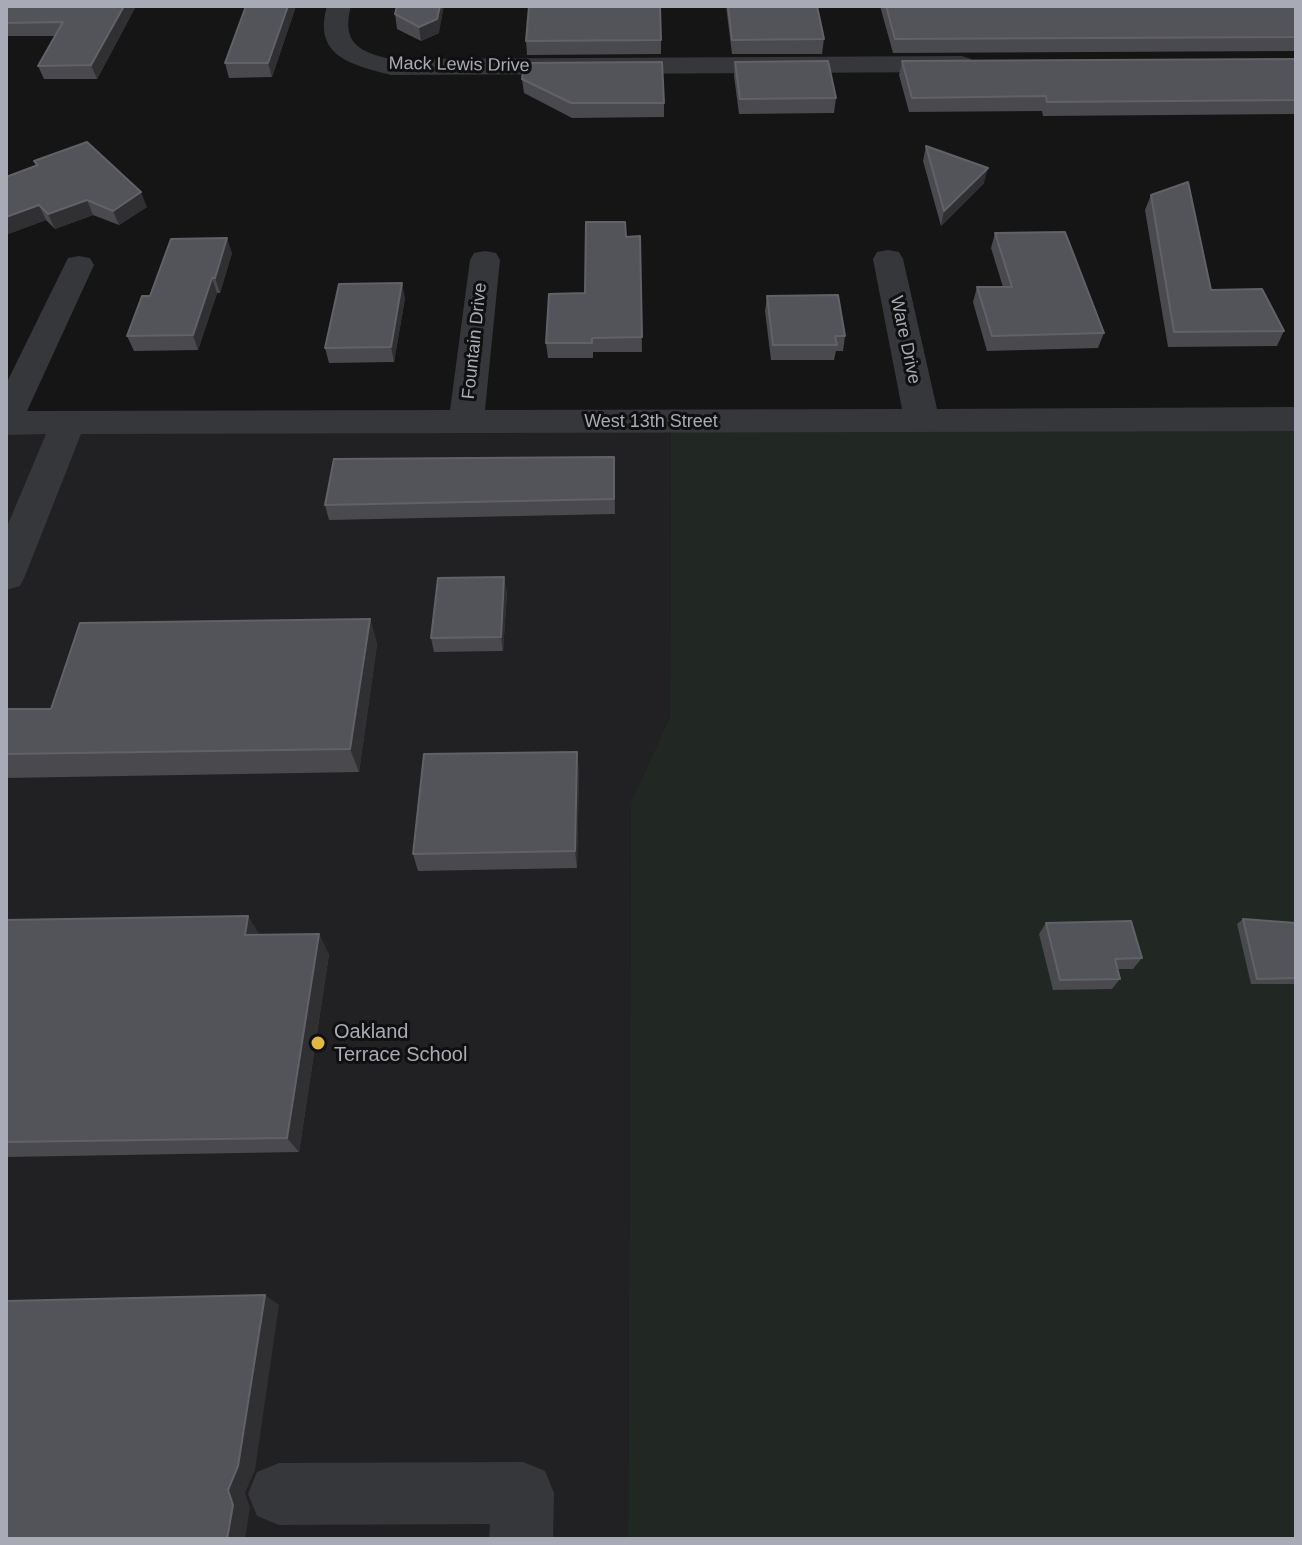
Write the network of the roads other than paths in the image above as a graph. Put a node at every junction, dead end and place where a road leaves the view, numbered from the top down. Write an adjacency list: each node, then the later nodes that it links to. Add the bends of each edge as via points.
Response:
1 (339, 6): 2 (street, Mack Lewis Drive, via 336,34 352,56 391,67)
2 (990, 64)
3 (888, 259): 7 (street, Ware Drive)
4 (485, 260): 9 (street, Fountain Drive)
5 (79, 265): 8 (street)
6 (1296, 419): 7 (street, West 13th Street)
7 (922, 421): 9 (street, West 13th Street)
8 (6, 422): 10 (street, West 13th Street)
9 (466, 422): 10 (street, West 13th Street)
10 (68, 423): 11 (street)
11 (6, 576)
12 (279, 1494): 13 (street, via 523,1493)
13 (521, 1539)

